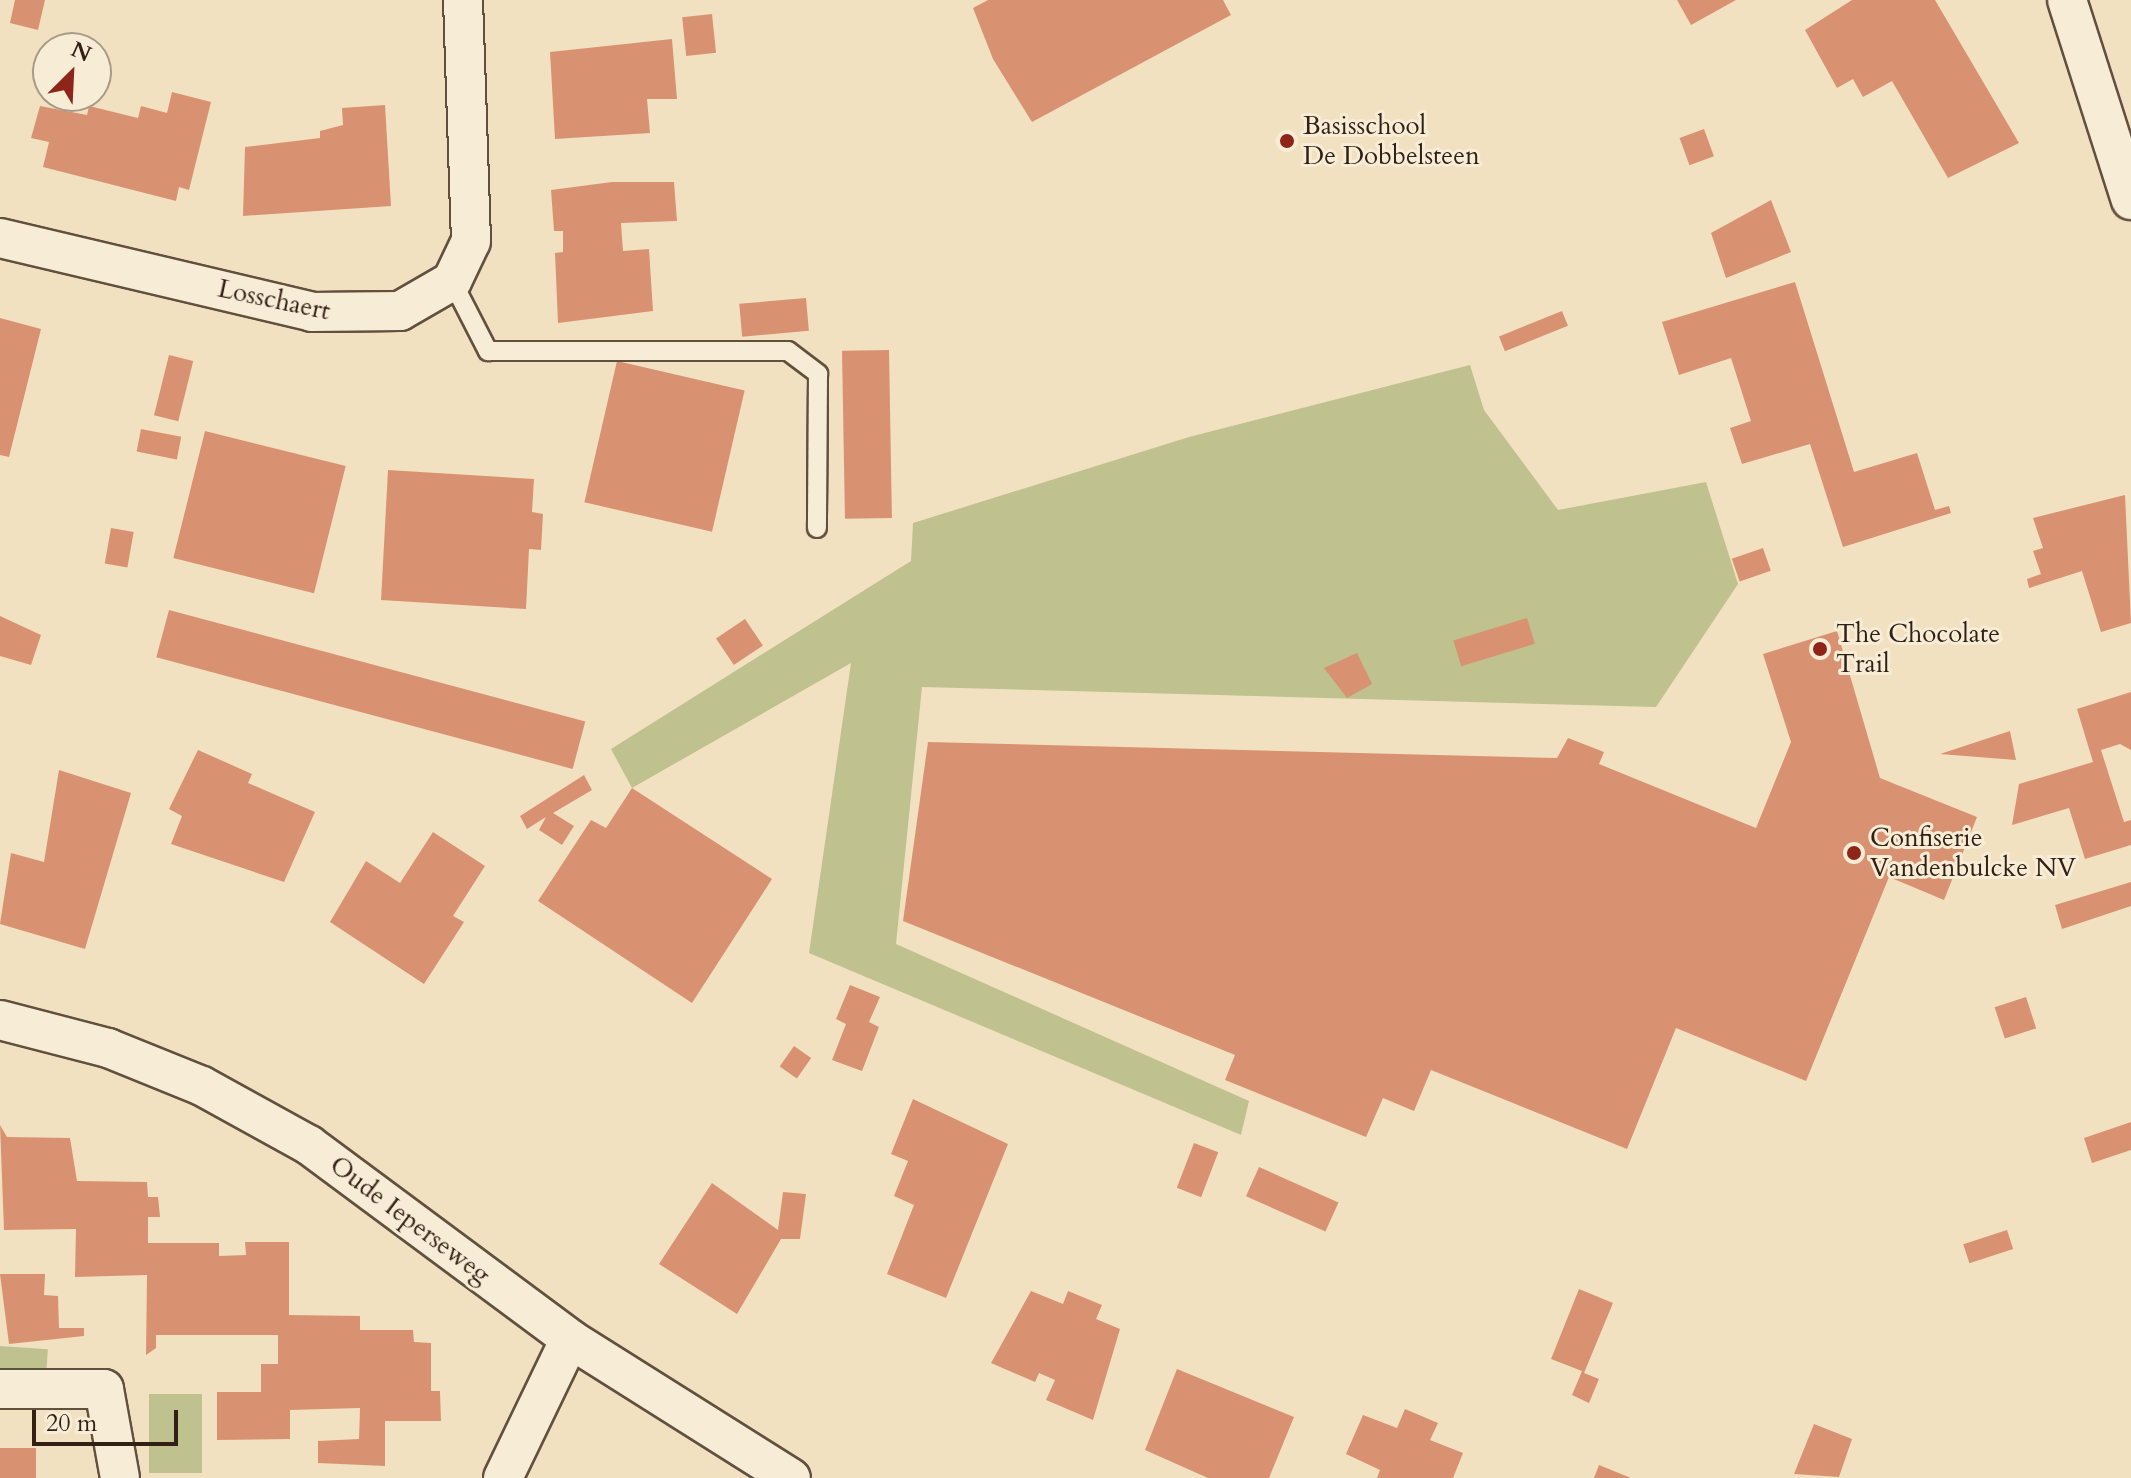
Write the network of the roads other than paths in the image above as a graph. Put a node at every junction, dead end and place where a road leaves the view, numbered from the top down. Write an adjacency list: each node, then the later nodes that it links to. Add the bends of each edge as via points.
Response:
1 (463, 0): 5 (street, via 474,210 471,241)
2 (2067, 0): 3 (street)
3 (2131, 200)
4 (0, 238): 5 (street, Losschaert, via 312,312 400,311)
5 (452, 281): 6 (lane, via 488,351 788,351 818,374)
6 (817, 528)
7 (0, 1020): 8 (street, Oude Ieperseweg, via 122,1053 202,1086 309,1145)
8 (570, 1339): 11 (street); 12 (street, Oude Ieperseweg)
9 (0, 1389): 10 (street, via 104,1389)
10 (120, 1478)
11 (503, 1478)
12 (791, 1478)

